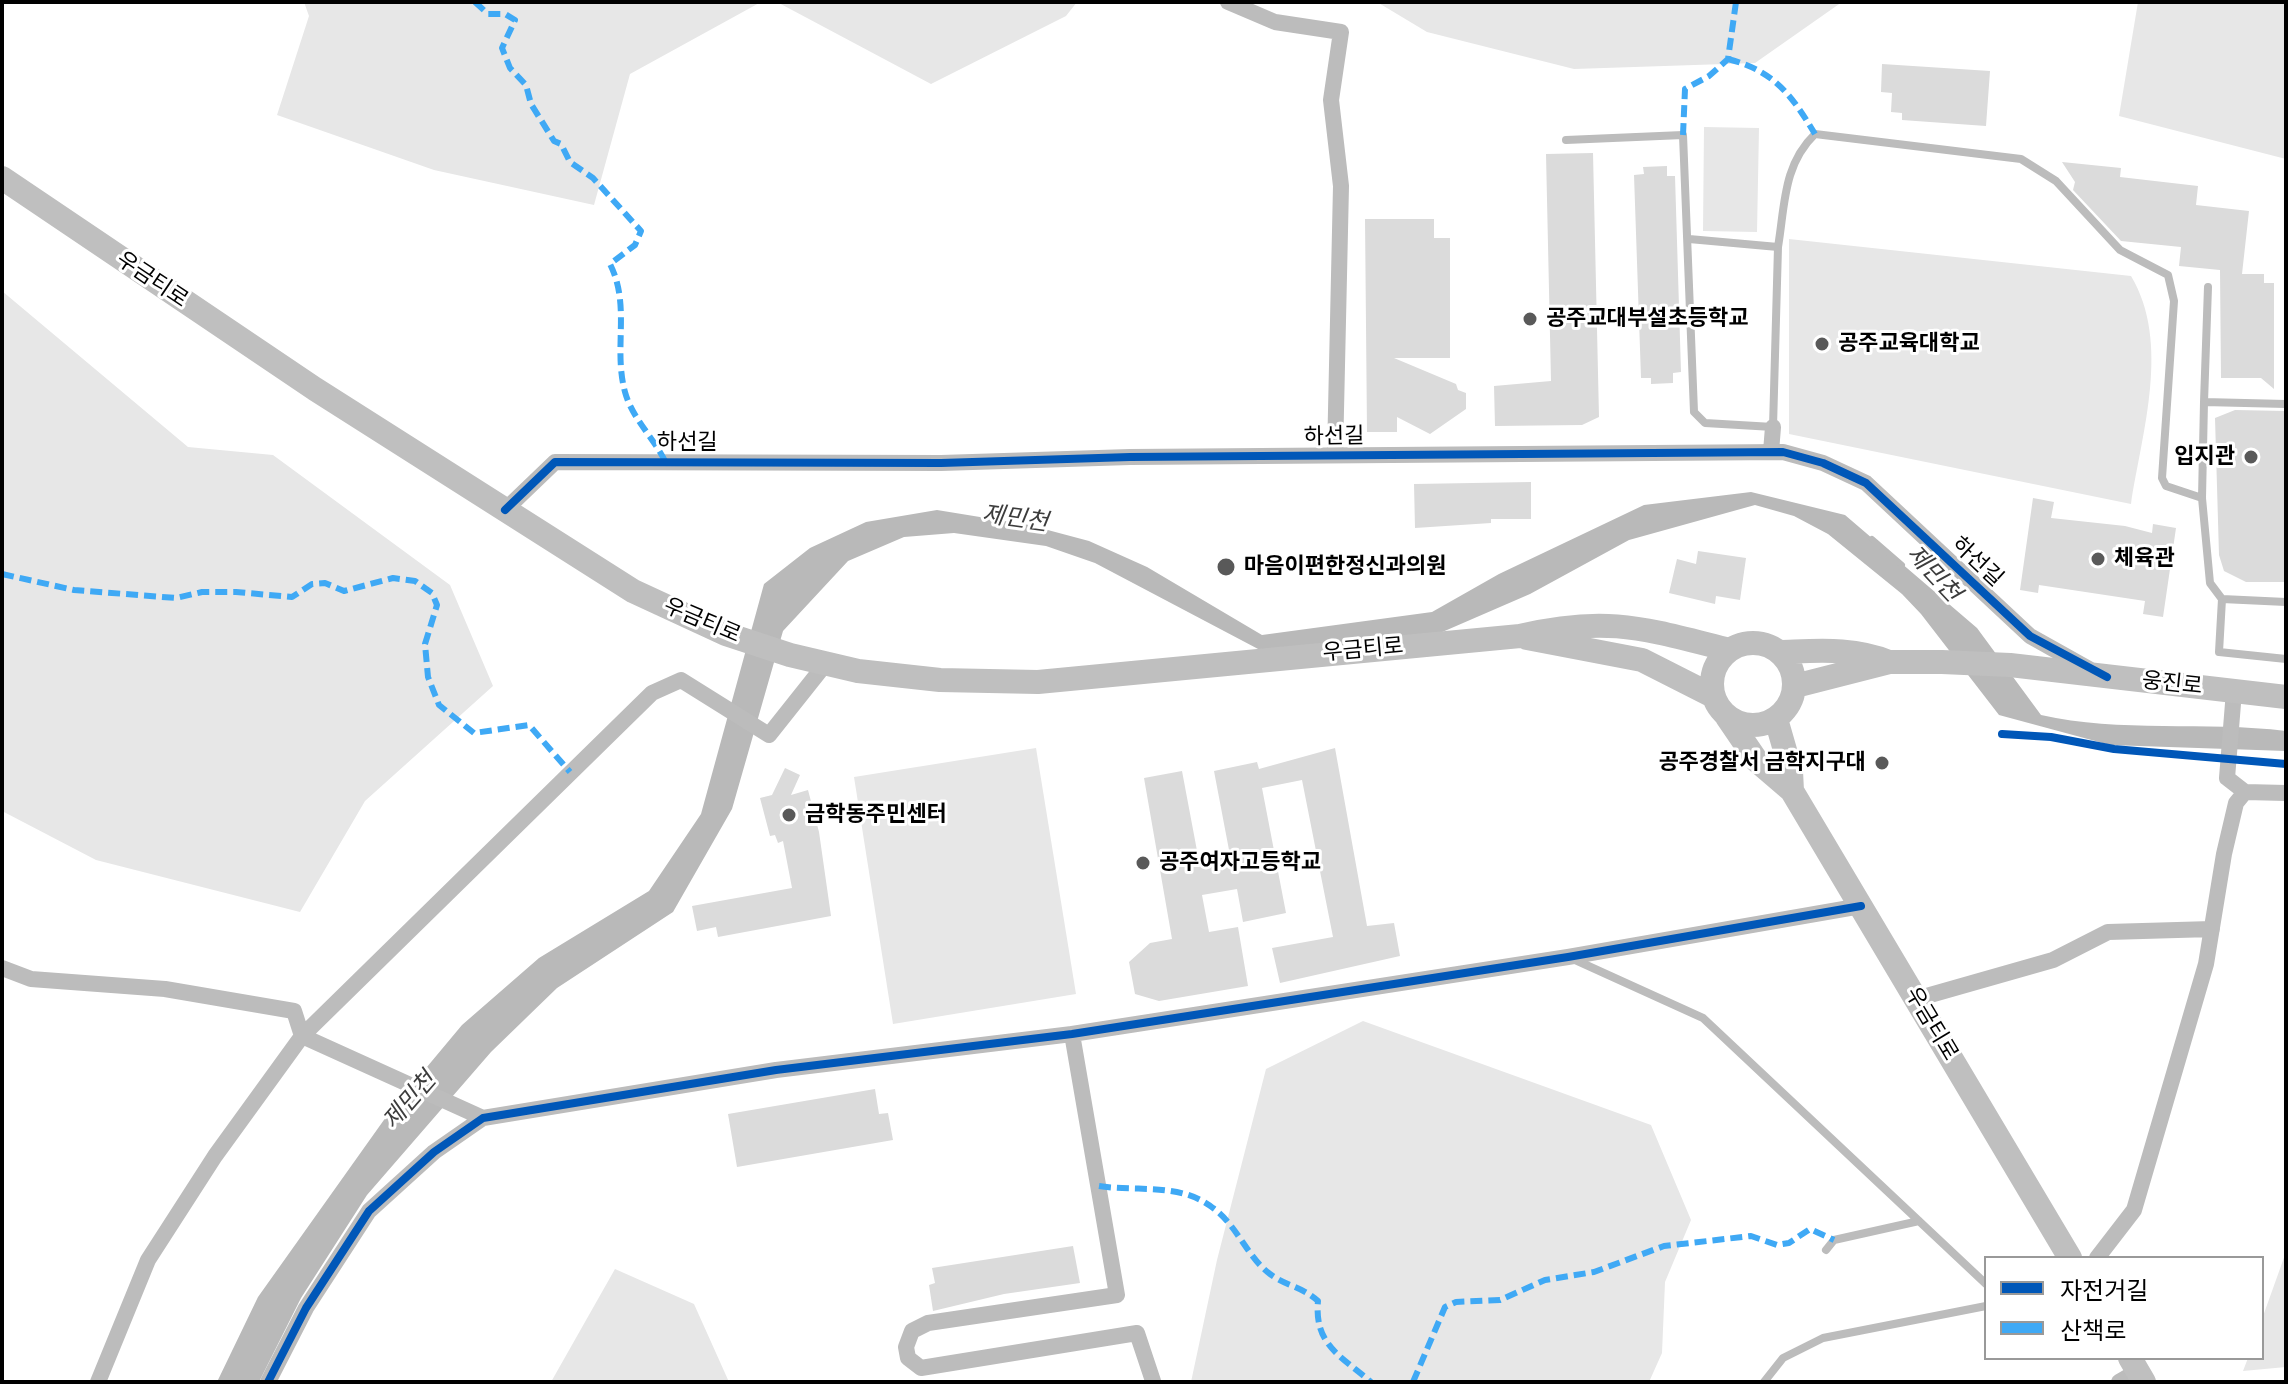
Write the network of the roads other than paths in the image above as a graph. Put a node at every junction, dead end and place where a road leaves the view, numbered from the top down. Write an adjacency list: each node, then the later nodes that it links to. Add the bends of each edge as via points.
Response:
1 (1228, 2): 11 (street, via 1275,22 1341,32 1331,100 1341,186)
2 (1566, 140): 4 (lane, via 1683,135)
3 (2, 178): 13 (main road, 우금티로)
4 (1689, 239): 5 (lane); 9 (lane, via 1694,412 1705,423)
5 (1778, 247): 9 (lane); 12 (lane, via 1792,164 1815,134 2021,159 2056,181 2120,250 2168,275 2174,301 2162,478 2166,486)
6 (2208, 287): 7 (lane)
7 (2204, 402): 8 (lane); 12 (lane)
8 (2286, 404)
9 (1773, 427): 10 (street)
10 (1771, 452): 11 (street, 하선길); 22 (street, 하선길, via 1823,463 1866,483 2030,636)
11 (1335, 455): 13 (street, 하선길, via 941,463 555,462)
12 (2202, 498): 14 (lane, via 2210,583)
13 (505, 510): 20 (main road, 우금티로, via 633,591 726,634)
14 (2222, 599): 15 (lane); 19 (lane, via 2219,652)
15 (2286, 602)
16 (1520, 636): 17 (main road, 우금티로, via 1602,623 1641,627); 20 (main road, 우금티로, via 1038,682 940,680 858,671); 25 (main road, 우금티로, via 1642,660)
17 (1730, 650): 18 (main road, via 1755,643); 25 (main road, via 1714,670)
18 (1779, 652): 21 (main road, via 1840,650); 23 (main road)
19 (2286, 659)
20 (827, 662): 38 (street, via 769,735 681,680 652,693)
21 (1889, 662): 22 (main road, 웅진로, via 2010,665); 23 (main road)
22 (2107, 677): 24 (main road, 웅진로)
23 (1795, 686): 28 (main road)
24 (2234, 691): 26 (main road, 웅진로); 30 (street, via 2227,778)
25 (1713, 696): 27 (main road)
26 (2286, 697)
27 (1727, 717): 28 (main road, via 1751,726); 29 (main road, 우금티로, via 1757,761)
28 (1776, 719): 29 (main road, 우금티로)
29 (1792, 791): 32 (main road, 우금티로)
30 (2245, 792): 31 (street); 33 (street, via 2236,803)
31 (2286, 793)
32 (1861, 906): 34 (street); 36 (main road, 우금티로)
33 (2212, 929): 36 (street, via 2108,932 2053,960); 43 (street, via 2134,1210)
34 (1568, 957): 37 (street); 40 (lane, via 1703,1018)
35 (2, 968): 38 (street, via 31,979 165,989 294,1011)
36 (1916, 999): 42 (main road, 우금티로)
37 (1072, 1034): 39 (street, via 776,1070); 46 (street, via 1117,1295 928,1323 912,1331 908,1358 921,1368 1137,1333)
38 (302, 1036): 39 (street); 47 (street, via 148,1260)
39 (483, 1118): 48 (street, via 434,1152 369,1211 306,1308)
40 (1919, 1221): 41 (lane, via 1834,1240); 44 (lane)
41 (1826, 1250)
42 (2069, 1256)
43 (2099, 1256)
44 (1984, 1282)
45 (1984, 1306): 49 (lane, via 1823,1338 1783,1358)
46 (1153, 1381)
47 (98, 1382)
48 (268, 1382)
49 (1764, 1382)

